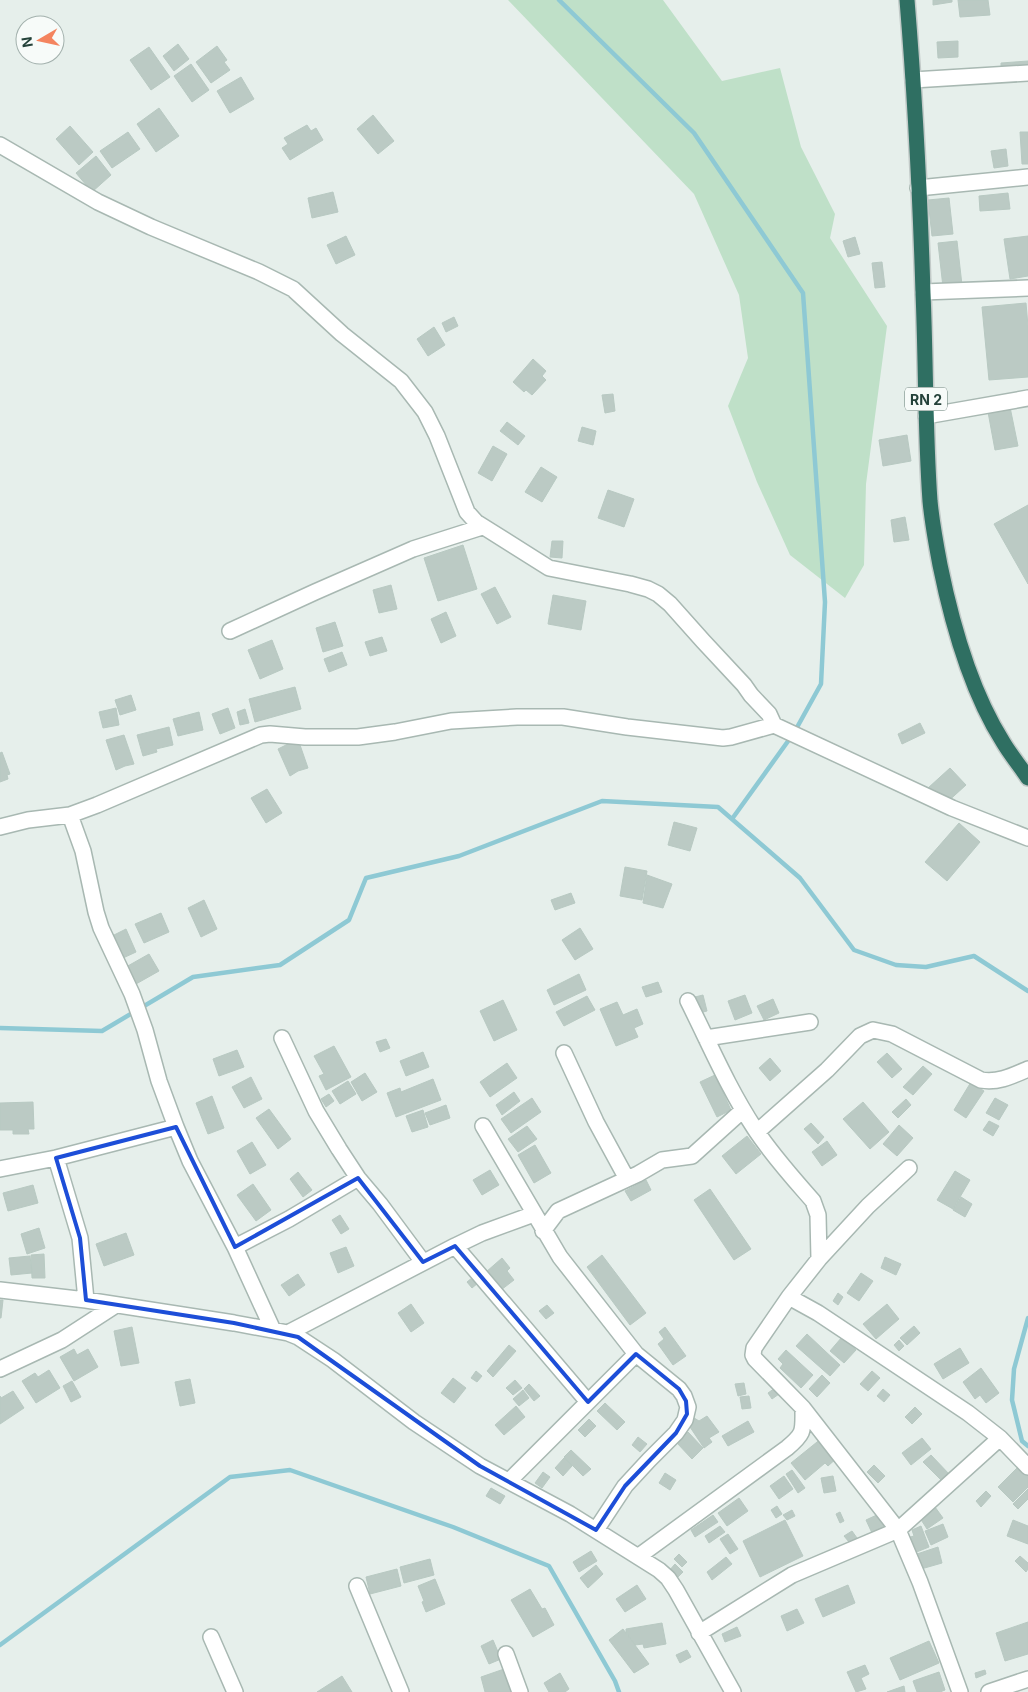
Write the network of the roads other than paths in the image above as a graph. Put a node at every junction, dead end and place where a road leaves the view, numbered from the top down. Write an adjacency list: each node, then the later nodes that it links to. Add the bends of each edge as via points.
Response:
1 (907, 0): 3 (highway, RN 2)
2 (1028, 73): 3 (street)
3 (913, 80): 6 (highway, RN 2)
4 (0, 145): 11 (street, via 106,206 293,289 401,382 426,412 467,512)
5 (1028, 177): 6 (street)
6 (918, 188): 8 (highway, RN 2)
7 (1028, 288): 8 (street)
8 (923, 292): 10 (highway, RN 2)
9 (1028, 398): 10 (street)
10 (926, 416): 14 (highway, RN 2, via 930,503 946,595 983,704 1002,741)
11 (482, 527): 12 (street, via 413,550); 13 (street, via 549,568 630,584 658,594 744,684)
12 (230, 631)
13 (774, 725): 15 (street, via 723,738 563,717 517,717 451,721 358,737 270,734); 17 (street, via 952,808)
14 (1028, 778)
15 (70, 815): 16 (street); 26 (street, via 83,851 101,928 132,994)
16 (0, 827)
17 (1028, 838)
18 (688, 1001): 21 (street)
19 (810, 1022): 21 (street)
20 (282, 1038): 31 (street, via 316,1112)
21 (706, 1038): 24 (street)
22 (564, 1053): 32 (street)
23 (1028, 1069): 27 (street, via 991,1082 980,1080 892,1034 873,1030 860,1036)
24 (743, 1110): 27 (street); 32 (street, via 692,1156 662,1160)
25 (483, 1126): 33 (street)
26 (176, 1127): 28 (street); 36 (street)
27 (757, 1132): 37 (street, via 812,1201 818,1215)
28 (56, 1158): 30 (street); 41 (street, via 80,1238)
29 (909, 1168): 37 (street, via 868,1206)
30 (0, 1169)
31 (358, 1178): 36 (street, via 289,1220); 38 (street)
32 (627, 1179): 34 (street, via 558,1211)
33 (534, 1214): 34 (street); 35 (street)
34 (543, 1231): 44 (street)
35 (455, 1246): 38 (street); 46 (street)
36 (235, 1247): 43 (street)
37 (819, 1260): 40 (street)
38 (423, 1262): 43 (street)
39 (0, 1290): 41 (street)
40 (789, 1297): 47 (street, via 754,1348 753,1355); 48 (street, via 937,1391)
41 (86, 1300): 42 (street)
42 (116, 1305): 43 (street); 45 (street, via 66,1337)
43 (280, 1332): 50 (street, via 298,1337 414,1422)
44 (636, 1354): 46 (street); 51 (street, via 678,1389 686,1401 687,1414 676,1433 626,1486)
45 (0, 1369)
46 (588, 1402): 50 (street)
47 (803, 1408): 52 (street); 53 (street, via 799,1437 787,1448)
48 (1000, 1438): 49 (street); 52 (street)
49 (1028, 1466)
50 (509, 1482): 51 (street)
51 (596, 1530): 53 (street)
52 (898, 1530): 55 (street, via 792,1575); 63 (street)
53 (639, 1556): 55 (street, via 668,1578)
54 (357, 1586): 59 (street)
55 (699, 1633): 62 (street)
56 (211, 1637): 60 (street)
57 (506, 1654): 61 (street)
58 (1028, 1679): 64 (street)
59 (400, 1691)
60 (235, 1692)
61 (520, 1692)
62 (733, 1692)
63 (960, 1692)
64 (989, 1692)

